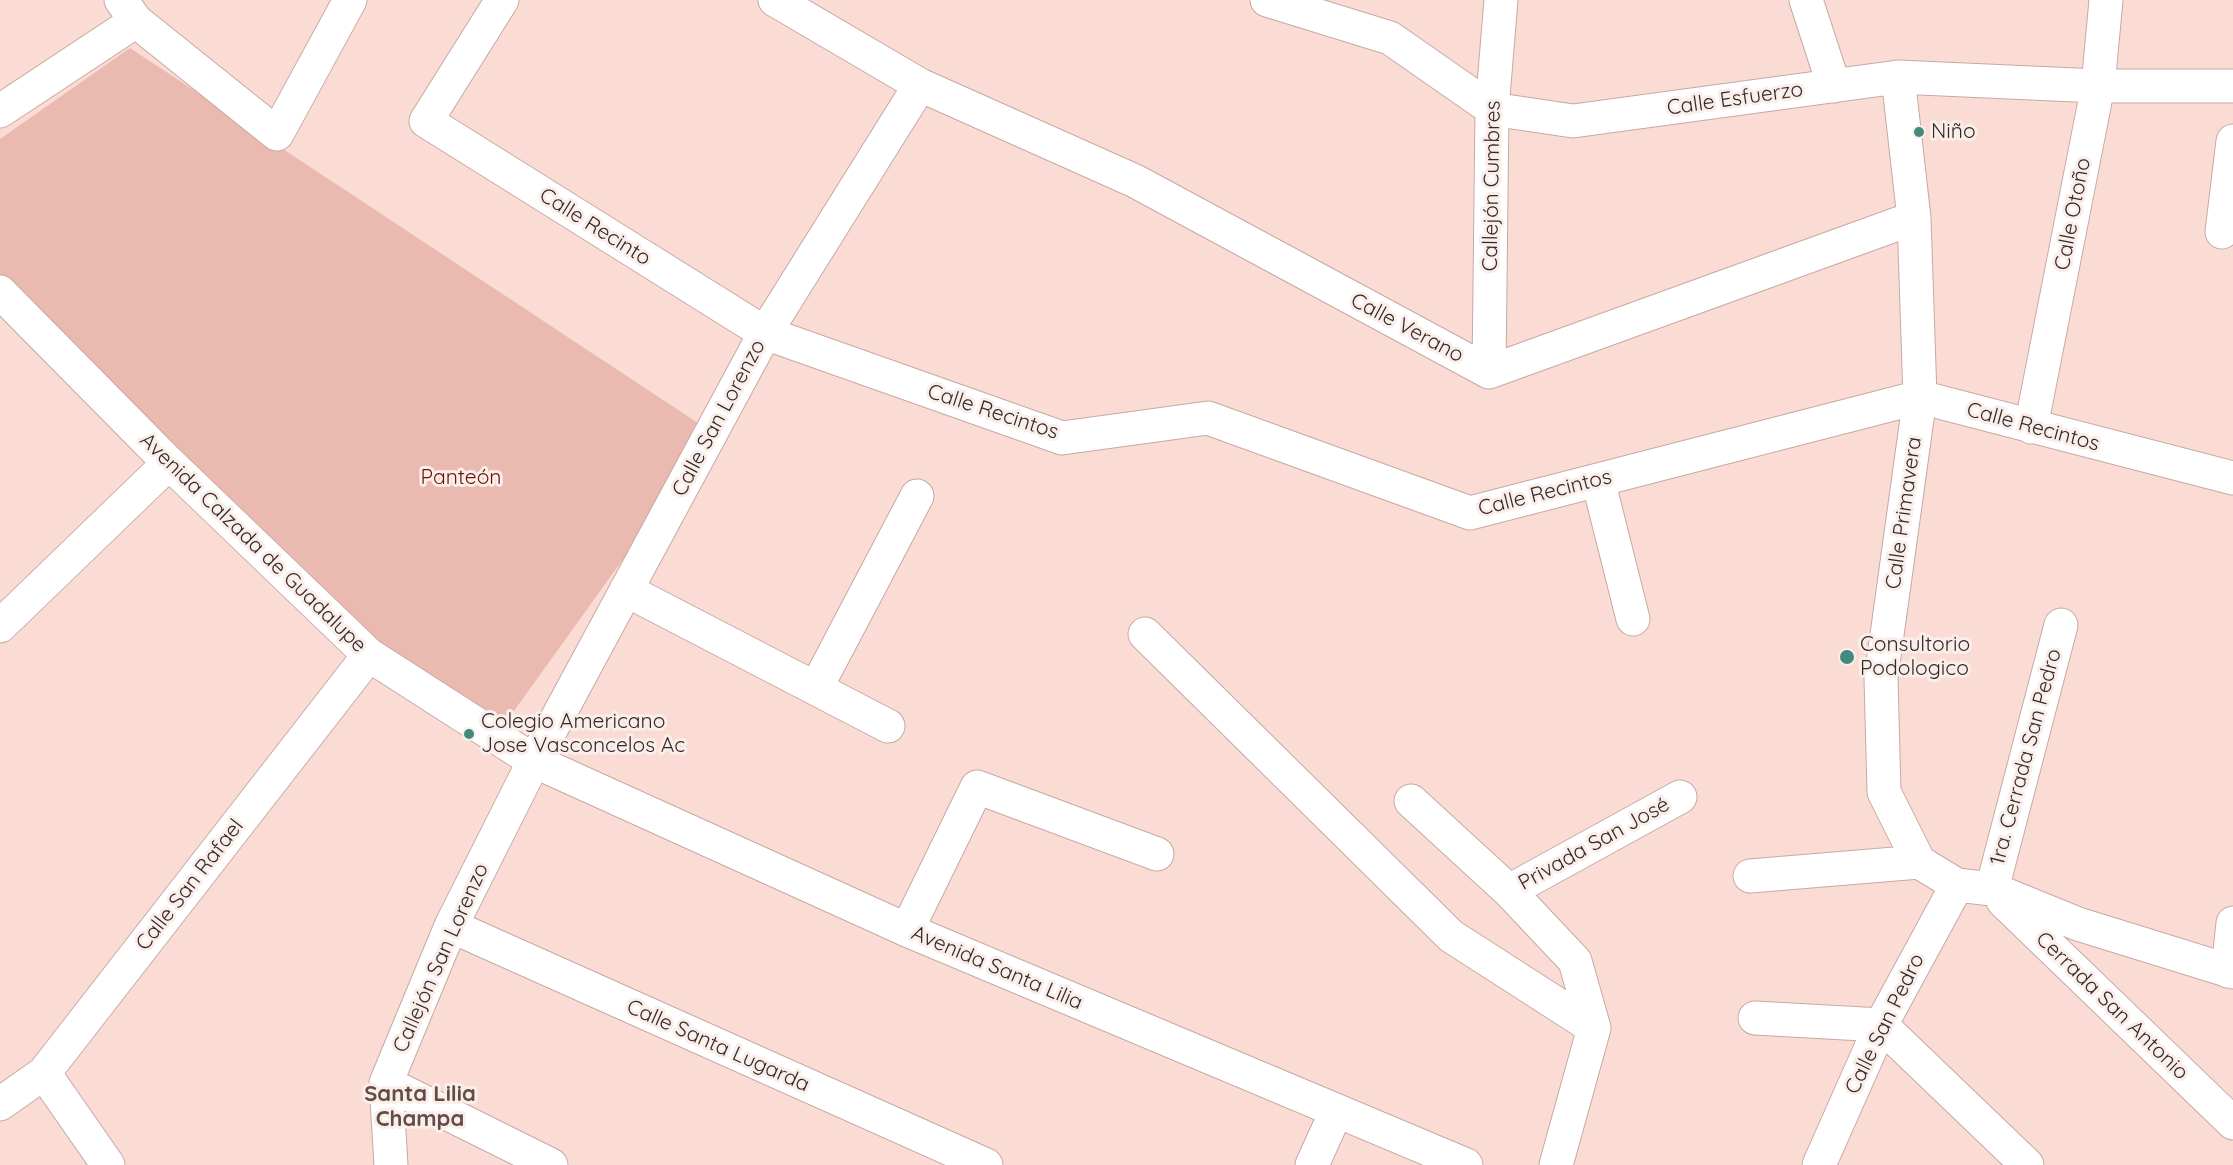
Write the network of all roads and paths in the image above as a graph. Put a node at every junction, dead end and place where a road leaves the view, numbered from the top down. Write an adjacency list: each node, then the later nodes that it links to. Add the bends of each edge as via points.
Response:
1 (350, 0): 8 (street, via 277,134)
2 (502, 0): 20 (street, Calle Recinto, via 426,121)
3 (776, 0): 10 (street, Calle Verano)
4 (1267, 0): 15 (street, Calle Esfuerzo, via 1390,38)
5 (1501, 0): 15 (street, Callejón Cumbres)
6 (1806, 0): 11 (street)
7 (2106, 0): 12 (street, Calle Otoño)
8 (128, 10): 14 (street)
9 (1898, 77): 11 (street, Calle Esfuerzo); 12 (street, Calle Esfuerzo); 17 (street, Calle Primavera)
10 (920, 85): 20 (street, Calle San Lorenzo); 21 (street, Calle Verano, via 1135,181)
11 (1834, 86): 15 (street, Calle Esfuerzo, via 1573,122)
12 (2098, 86): 13 (street, Calle Esfuerzo); 23 (street, Calle Otoño)
13 (2233, 86)
14 (1, 109)
15 (1492, 109): 21 (street, Callejón Cumbres)
16 (2233, 141): 18 (street)
17 (1914, 218): 21 (street, Calle Verano); 22 (street, Calle Primavera)
18 (2222, 232)
19 (0, 292): 24 (street, Avenida Calzada de Guadalupe)
20 (765, 333): 26 (street, Calle Recintos, via 1062,438 1208,418 1470,513); 28 (street, Calle San Lorenzo)
21 (1489, 372)
22 (1920, 397): 23 (street, Calle Recintos); 26 (street, Calle Recintos); 40 (street, Calle Primavera, via 1881,678 1884,792)
23 (2031, 427): 25 (street, Calle Recintos)
24 (169, 463): 31 (street); 33 (street, Avenida Calzada de Guadalupe)
25 (2233, 478)
26 (1598, 480): 29 (street)
27 (917, 496): 34 (street)
28 (626, 590): 34 (street); 36 (street, Calle San Lorenzo)
29 (1633, 619)
30 (2061, 625): 43 (street, 1ra. Cerrada San Pedro)
31 (0, 626)
32 (1145, 634): 51 (street, via 1451,936)
33 (369, 655): 36 (street, Avenida Calzada de Guadalupe); 52 (street, Calle San Rafael)
34 (816, 688): 35 (street)
35 (888, 726)
36 (534, 760): 46 (street, Callejón San Lorenzo); 47 (street, Avenida Santa Lilia)
37 (1680, 797): 44 (street, Privada San José)
38 (1412, 801): 44 (street, Privada San José)
39 (1157, 854): 47 (street, via 977,787)
40 (1918, 862): 41 (street); 42 (street)
41 (1750, 876)
42 (1957, 885): 43 (street); 50 (street, Calle San Pedro)
43 (1992, 890): 48 (street, via 2078,924); 56 (street, Cerrada San Antonio)
44 (1509, 891): 51 (street, Privada San José, via 1575,961)
45 (2233, 923): 48 (street)
46 (451, 926): 53 (street, Callejón San Lorenzo); 60 (street, Calle Santa Lugarda)
47 (907, 930): 55 (street, Avenida Santa Lilia)
48 (2231, 971)
49 (1755, 1018): 50 (street)
50 (1881, 1025): 64 (street, Calle San Pedro); 65 (street)
51 (1594, 1028): 63 (street)
52 (44, 1073): 54 (street, Calle San Rafael); 57 (street)
53 (387, 1083): 58 (street, Callejón San Lorenzo); 59 (street)
54 (0, 1104)
55 (1336, 1112): 61 (street); 62 (street, Avenida Santa Lilia)
56 (2233, 1123)
57 (108, 1165)
58 (391, 1165)
59 (550, 1165)
60 (986, 1165)
61 (1312, 1165)
62 (1466, 1165)
63 (1556, 1165)
64 (1819, 1165)
65 (2027, 1165)

